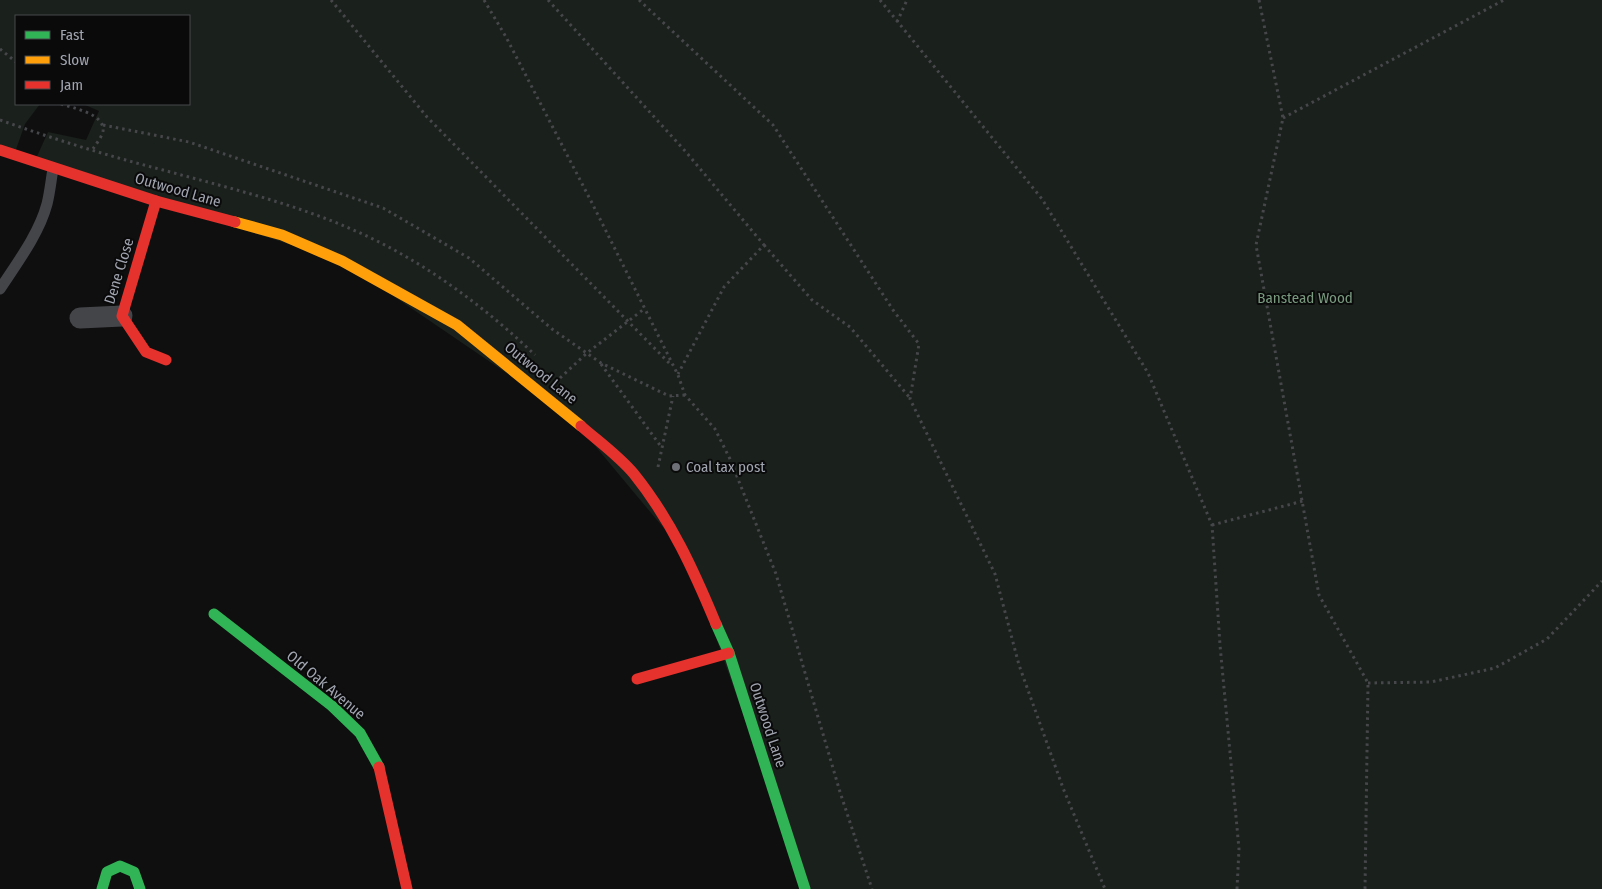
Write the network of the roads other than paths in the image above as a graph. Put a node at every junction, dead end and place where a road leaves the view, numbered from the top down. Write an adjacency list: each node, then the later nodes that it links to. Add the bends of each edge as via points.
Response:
1 (0, 150): 2 (main road, Outwood Lane)
2 (53, 169): 3 (main road, Outwood Lane); 4 (lane, via 40,223)
3 (156, 201): 5 (main road, Dene Close); 9 (main road, Outwood Lane, via 282,235 342,261 456,325 544,394 633,473 662,513 687,556)
4 (0, 289)
5 (122, 316): 6 (street); 7 (main road, Dene Close, via 146,352)
6 (80, 318)
7 (166, 360)
8 (214, 614): 13 (main road, Old Oak Avenue, via 332,706 360,733 380,769)
9 (729, 653): 10 (main road); 14 (main road, Outwood Lane)
10 (637, 679)
11 (102, 889): 12 (main road, via 102,880 109,870 120,866 132,869 140,879)
12 (140, 889)
13 (407, 889)
14 (805, 889)

